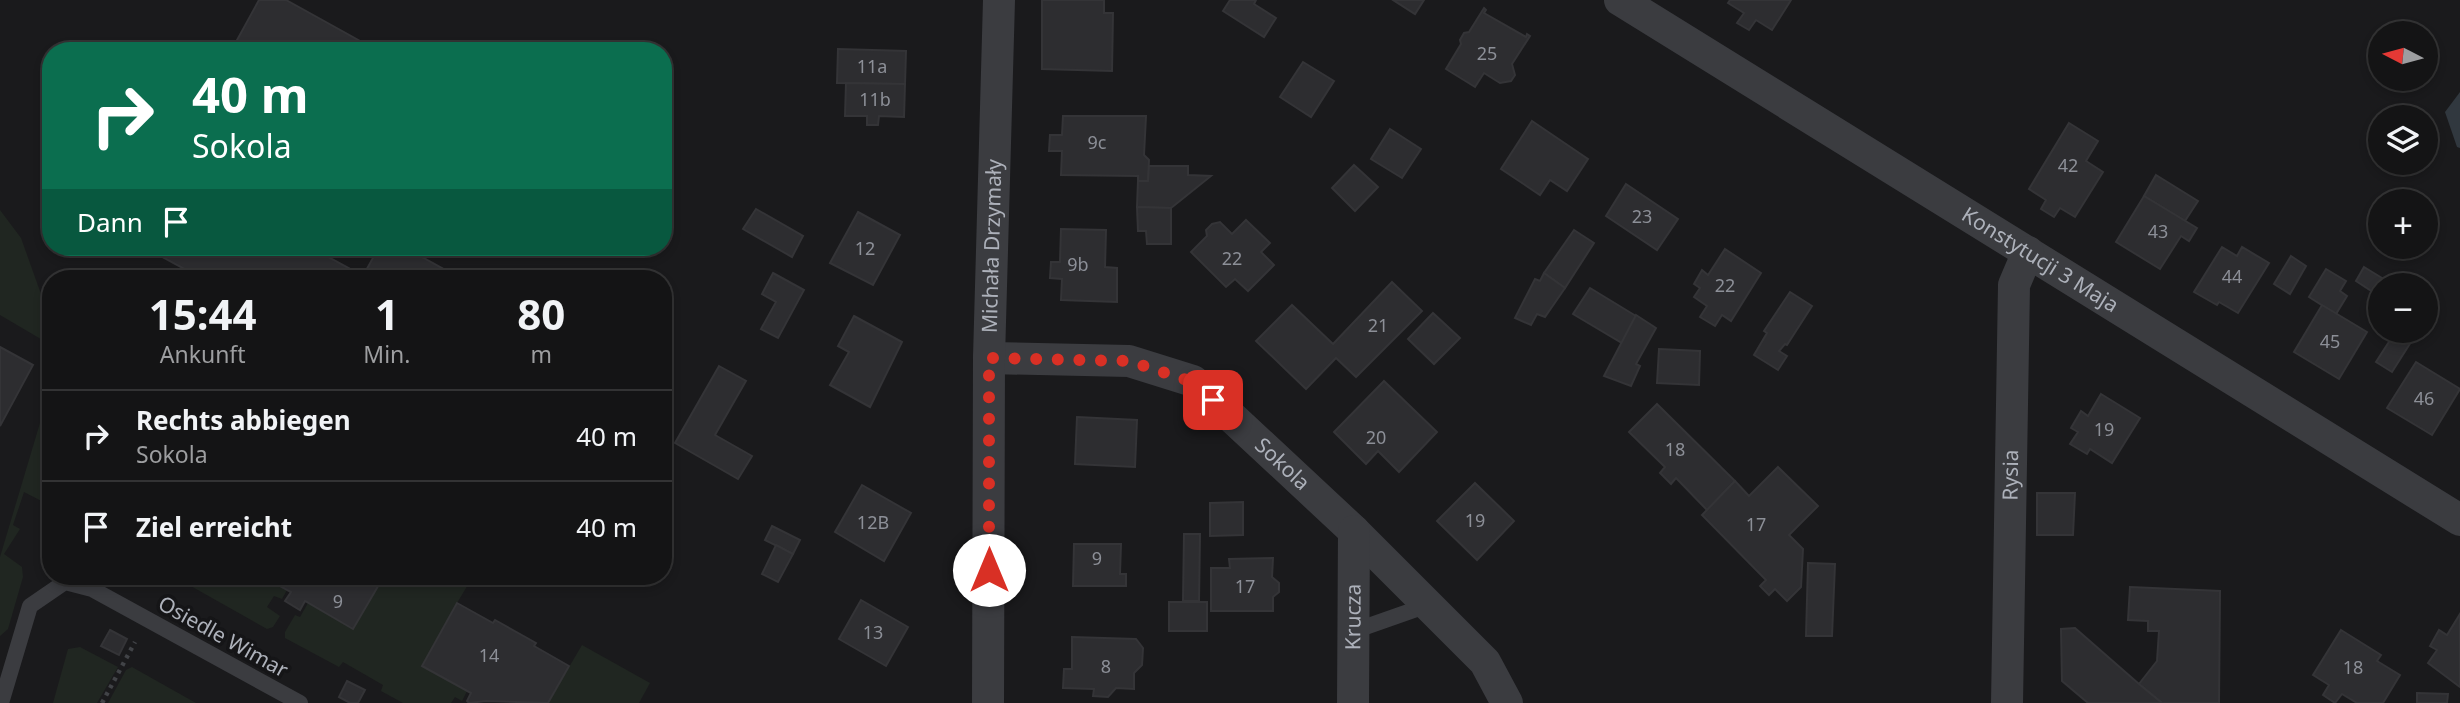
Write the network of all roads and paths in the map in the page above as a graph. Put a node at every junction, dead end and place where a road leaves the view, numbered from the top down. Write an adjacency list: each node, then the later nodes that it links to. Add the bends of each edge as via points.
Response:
1 (999, 0): 4 (street, Michała Drzymały)
2 (1620, 0): 3 (street, Konstytucji 3 Maja)
3 (2028, 253): 5 (street, Konstytucji 3 Maja); 18 (street, Rysia, via 2014,285)
4 (989, 358): 6 (street, Sokola, via 1129,361 1193,382); 15 (street, Michała Drzymały)
5 (2460, 520)
6 (1354, 531): 9 (street, Sokola); 11 (street, Krucza)
7 (61, 585): 12 (lane, Osiedle Wimar, via 30,606)
8 (77, 585): 10 (lane, Osiedle Wimar)
9 (1428, 605): 11 (lane); 17 (street, Sokola, via 1485,662)
10 (148, 620): 13 (path); 14 (lane, Osiedle Wimar)
11 (1354, 631): 16 (street, Krucza)
12 (1, 703)
13 (102, 703)
14 (300, 703)
15 (988, 703)
16 (1353, 703)
17 (1507, 703)
18 (2007, 703)

